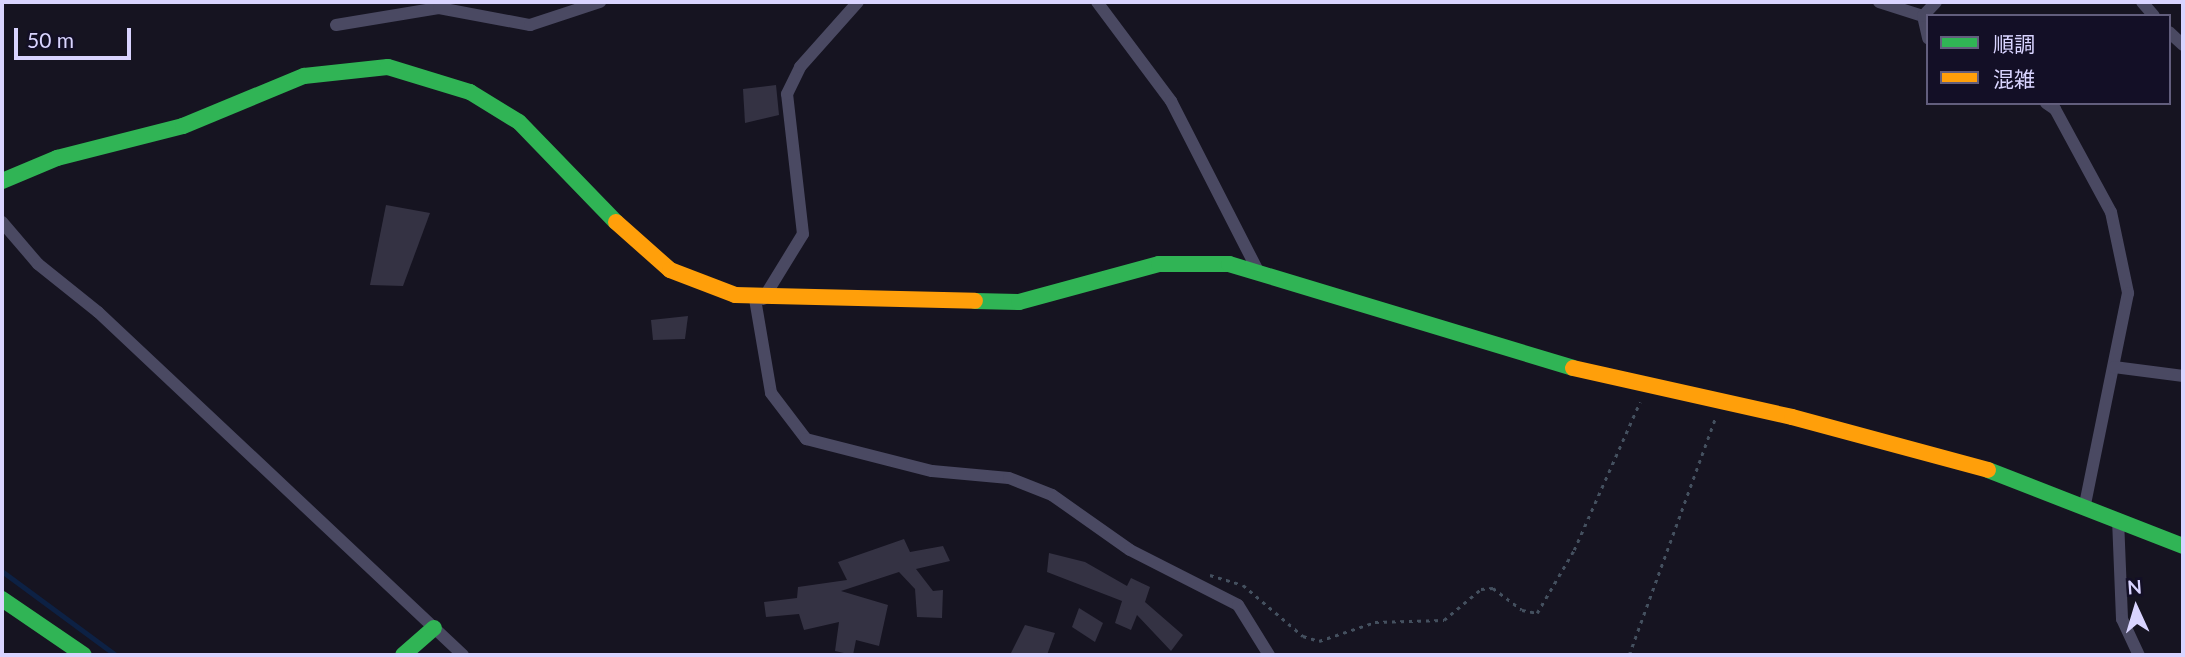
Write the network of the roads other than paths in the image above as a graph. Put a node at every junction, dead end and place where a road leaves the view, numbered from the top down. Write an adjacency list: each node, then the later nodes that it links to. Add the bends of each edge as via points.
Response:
1 (600, 2): 7 (street, via 530,25 439,8)
2 (858, 2): 13 (street, via 800,67 787,94 803,234)
3 (1097, 2): 12 (street, via 1171,100)
4 (1879, 2): 6 (street)
5 (1936, 2): 6 (street)
6 (1923, 16): 8 (street)
7 (336, 25)
8 (1926, 29)
9 (2049, 105): 14 (street, via 2111,212 2128,293)
10 (2, 181): 13 (main road, via 57,158 183,126 304,76 388,67 470,92 519,121 654,258 704,285)
11 (2, 222): 20 (street, via 38,264 98,312)
12 (1258, 271): 13 (main road, via 1196,261 1158,264 1019,302); 16 (main road, via 1645,389 1972,464)
13 (759, 299): 24 (street, via 771,393 806,439 932,471 1009,478 1052,495 1130,550 1201,581 1238,606)
14 (2114, 367): 15 (street); 16 (street)
15 (2183, 376)
16 (2085, 505): 17 (main road)
17 (2118, 519): 18 (main road); 25 (street, via 2122,619)
18 (2183, 546)
19 (2, 599): 21 (main road)
20 (434, 628): 22 (main road); 23 (street)
21 (85, 655)
22 (403, 655)
23 (463, 655)
24 (1269, 655)
25 (2139, 655)

